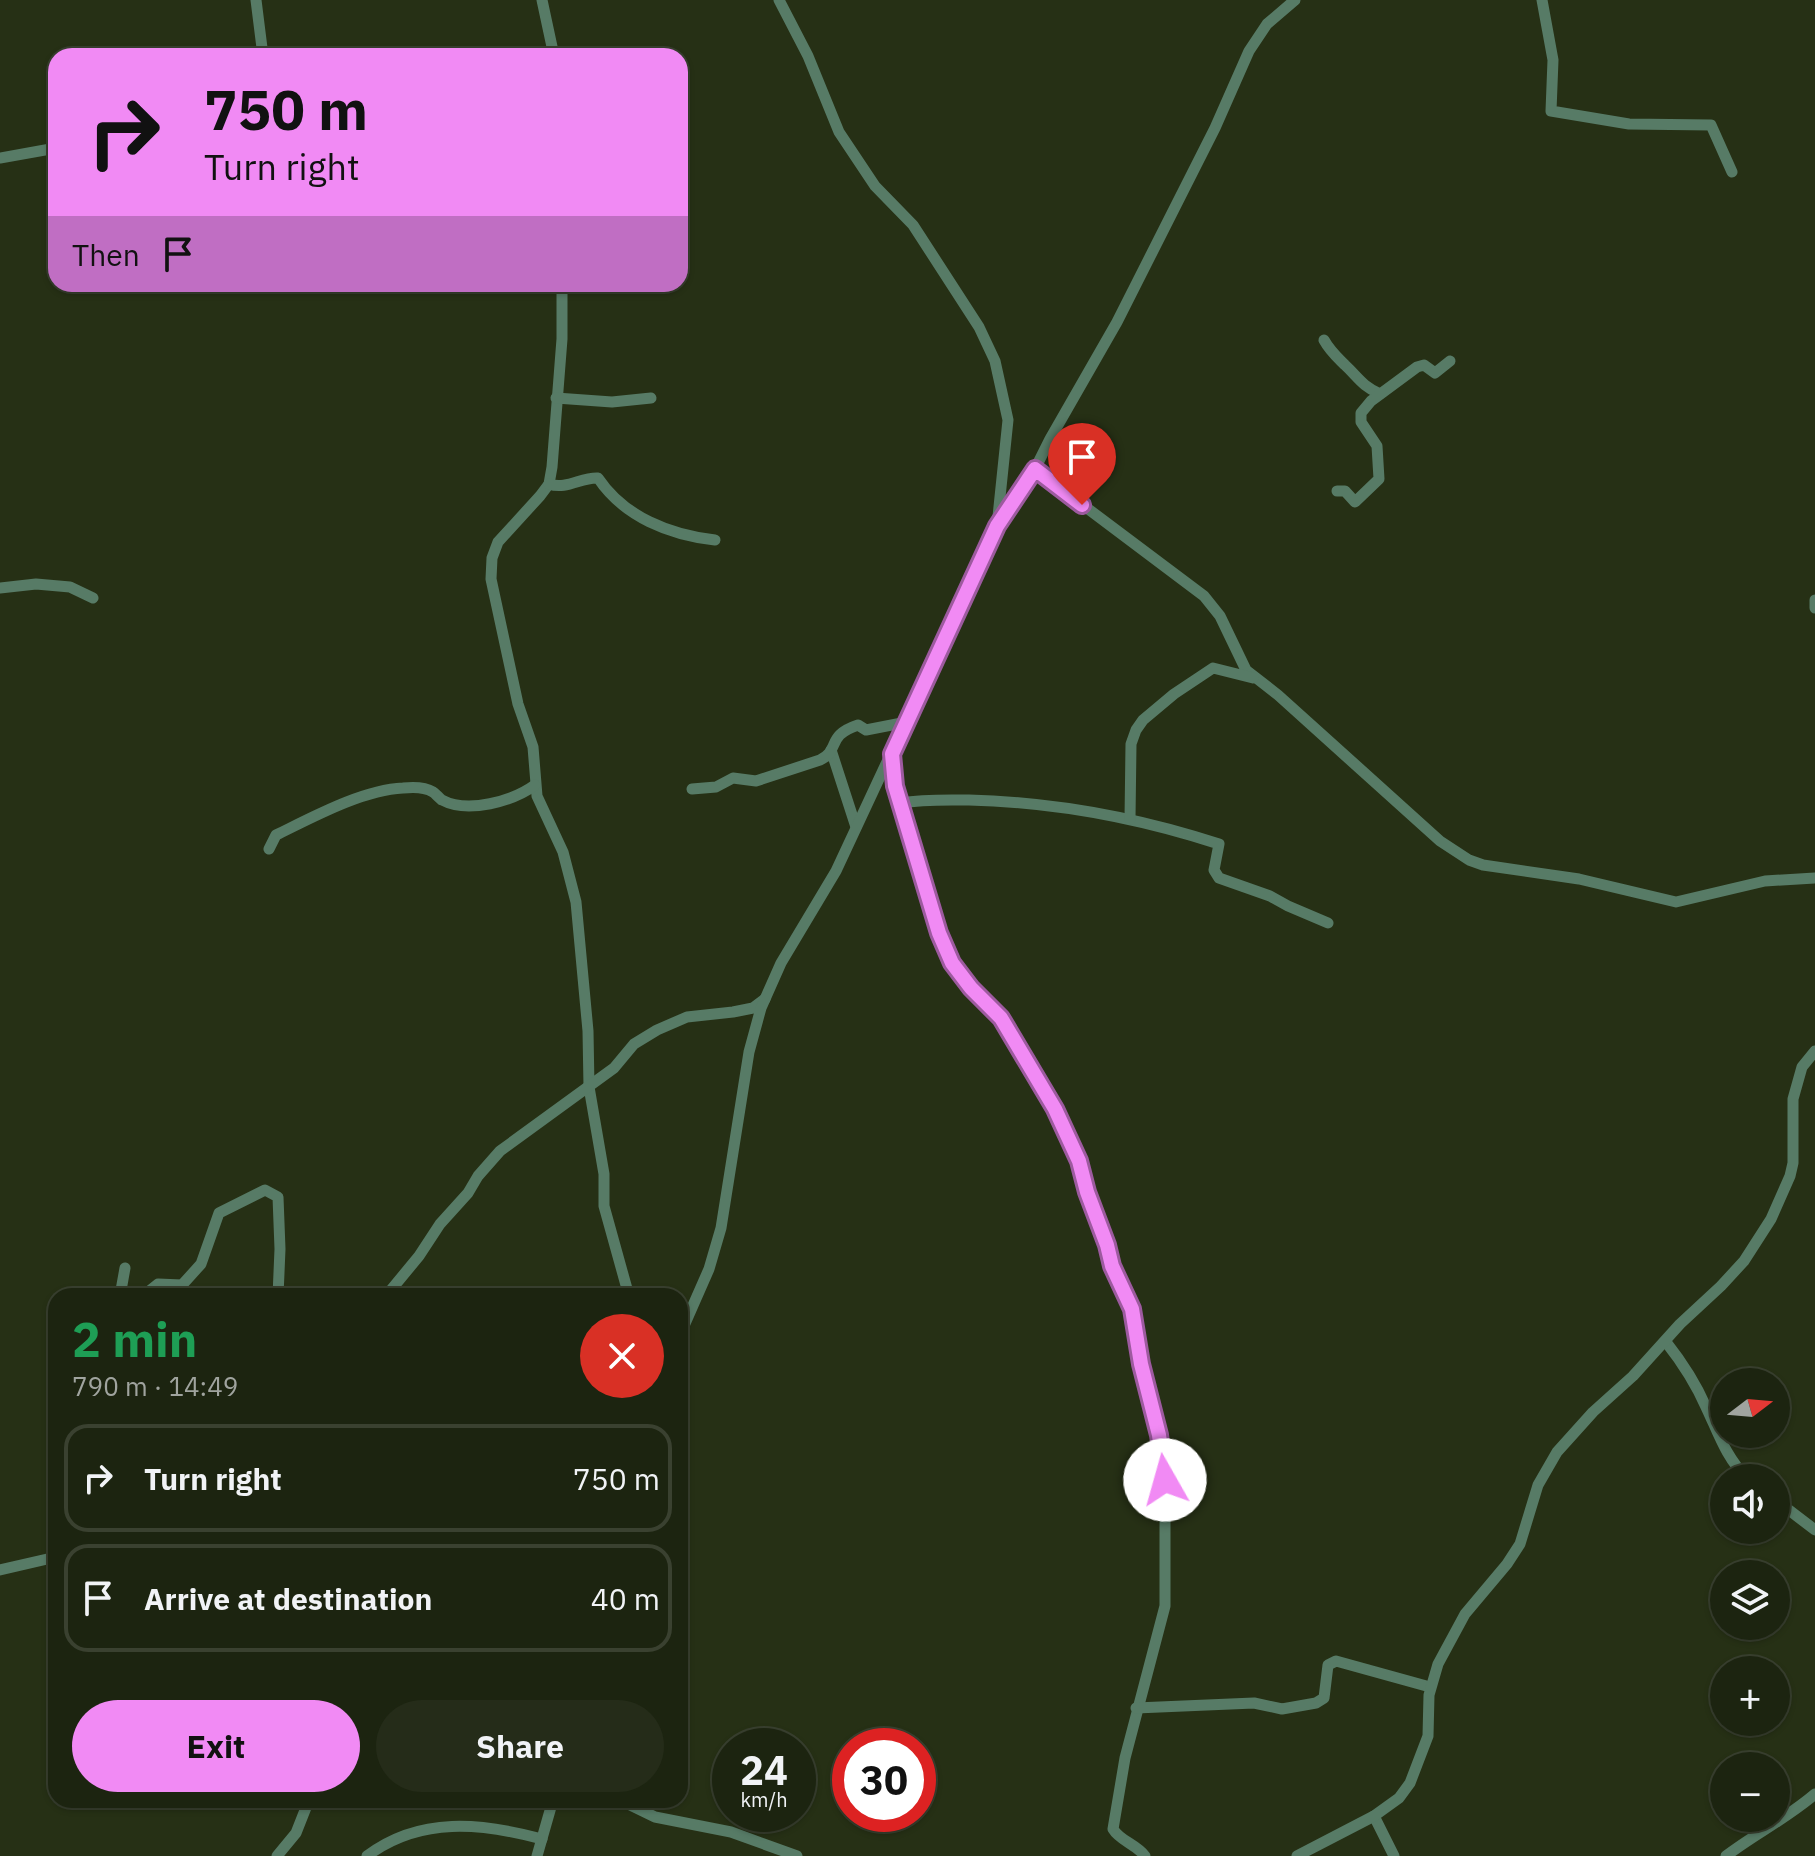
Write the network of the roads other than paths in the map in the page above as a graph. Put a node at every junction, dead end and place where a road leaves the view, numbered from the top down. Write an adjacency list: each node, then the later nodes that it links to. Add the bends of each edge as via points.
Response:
1 (256, 0): 6 (street)
2 (542, 0): 7 (street)
3 (779, 0): 20 (street, via 845,142 875,186 913,225 991,349 1008,420)
4 (1295, 0): 17 (street, via 1267,24 1249,51 1141,276)
5 (1542, 0): 10 (street, via 1553,60 1551,111 1629,124 1711,125)
6 (262, 48)
7 (552, 48)
8 (48, 149): 9 (street)
9 (0, 158)
10 (1732, 172)
11 (562, 292): 15 (street)
12 (1324, 340): 14 (street, via 1355,379)
13 (1450, 361): 14 (street, via 1435,373 1424,365 1417,367)
14 (1380, 394): 19 (street, via 1361,413 1377,446 1379,479 1355,502 1345,491)
15 (556, 398): 16 (street); 18 (street)
16 (651, 398)
17 (1035, 469): 20 (street); 26 (street, via 1204,596)
18 (549, 484): 21 (street, via 558,487 598,478 621,506 642,519 692,538); 32 (street, via 503,534 490,567 506,655 533,747)
19 (1337, 491)
20 (997, 526): 29 (street)
21 (715, 540)
22 (0, 588): 23 (street, via 70,587)
23 (93, 598)
24 (1815, 600): 25 (street)
25 (1815, 608)
26 (1235, 650): 27 (street, via 1232,663); 28 (street)
27 (1218, 669): 28 (street); 36 (street, via 1174,694 1136,730 1131,744)
28 (1257, 679): 39 (street, via 1440,841 1469,860 1676,902 1765,881)
29 (907, 722): 30 (street, via 842,730); 31 (street)
30 (831, 750): 33 (street, via 820,760 756,781 733,778 716,787); 37 (street)
31 (892, 754): 34 (street); 35 (street)
32 (535, 785): 38 (street, via 510,800 459,806 423,788 378,792 276,835); 43 (street, via 563,852 576,902)
33 (692, 789)
34 (870, 798): 35 (street); 37 (street)
35 (900, 800): 36 (street, via 1009,801); 58 (street, via 952,963 1001,1018 1063,1125 1136,1324 1163,1468 1165,1596)
36 (1130, 819): 40 (street, via 1219,844 1215,876)
37 (856, 827): 41 (street)
38 (269, 849)
39 (1815, 878)
40 (1328, 923)
41 (766, 998): 43 (street, via 753,1008 687,1017 650,1033); 50 (street, via 749,1052 721,1228)
42 (1815, 1051): 51 (street, via 1802,1067 1793,1099 1793,1163 1771,1219 1744,1261)
43 (589, 1087): 48 (street, via 500,1151); 49 (street, via 602,1148 607,1222)
44 (125, 1268): 45 (street)
45 (121, 1288)
46 (153, 1288): 47 (street, via 182,1285 201,1264 219,1213 265,1190 278,1197)
47 (278, 1288)
48 (393, 1288)
49 (627, 1288)
50 (688, 1317)
51 (1666, 1342): 52 (street); 57 (street, via 1557,1452 1538,1485 1520,1544 1465,1614)
52 (1736, 1464)
53 (1790, 1511): 54 (street)
54 (1815, 1530)
55 (48, 1559): 56 (street)
56 (0, 1570)
57 (1430, 1687): 58 (street, via 1336,1661 1328,1665 1324,1698 1307,1705); 63 (street, via 1428,1736 1416,1771 1399,1798)
58 (1136, 1708): 69 (street, via 1113,1829)
59 (1815, 1794): 72 (street)
60 (306, 1808): 65 (street, via 296,1833)
61 (551, 1808): 64 (street)
62 (636, 1808): 68 (street, via 655,1817 731,1832)
63 (1374, 1816): 70 (street); 71 (street)
64 (542, 1839): 66 (street, via 452,1825 405,1835); 67 (street)
65 (277, 1856)
66 (367, 1856)
67 (537, 1856)
68 (797, 1856)
69 (1145, 1856)
70 (1297, 1856)
71 (1394, 1856)
72 (1726, 1856)

